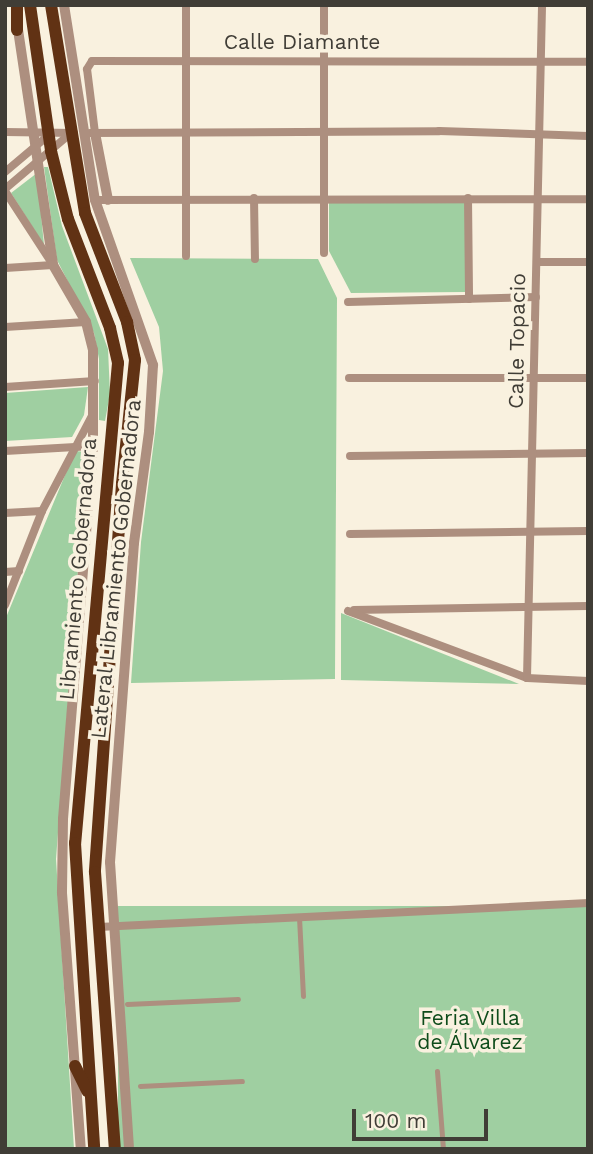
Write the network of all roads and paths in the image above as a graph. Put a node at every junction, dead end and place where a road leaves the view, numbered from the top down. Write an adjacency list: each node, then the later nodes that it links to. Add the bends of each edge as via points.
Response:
1 (15, 5): 8 (highway)
2 (30, 5): 18 (highway, Libramiento Gobernadora)
3 (51, 5): 16 (highway, Libramiento Gobernadora)
4 (64, 5): 16 (street, Lateral Libramiento Gobernadora)
5 (186, 5): 9 (street)
6 (324, 5): 10 (street)
7 (542, 5): 11 (street, Calle Topacio)
8 (18, 30): 21 (street)
9 (186, 60): 10 (street, Calle Diamante); 13 (street); 17 (street, Calle Diamante, via 87,64)
10 (324, 60): 11 (street, Calle Diamante); 14 (street)
11 (541, 61): 12 (street, Calle Diamante); 19 (street, Calle Topacio)
12 (588, 62)
13 (186, 131): 14 (street); 17 (street); 30 (street)
14 (324, 131): 19 (street); 27 (street)
15 (5, 132): 21 (street)
16 (76, 133): 17 (street); 18 (street); 22 (street); 31 (street, Lateral Libramiento Gobernadora); 72 (highway, Libramiento Gobernadora, via 85,213 127,322 135,360 97,823)
17 (94, 133): 32 (street)
18 (49, 135): 21 (street); 22 (highway, Libramiento Gobernadora)
19 (540, 135): 20 (street); 29 (street, Calle Topacio)
20 (588, 136)
21 (36, 141): 23 (street); 24 (street)
22 (51, 151): 23 (street); 81 (highway, Libramiento Gobernadora, via 68,219 110,328 118,363 75,843)
23 (39, 161): 25 (street); 39 (street)
24 (5, 172)
25 (5, 190): 39 (street)
26 (254, 198): 27 (street); 30 (street); 36 (street)
27 (324, 198): 28 (street); 34 (street)
28 (468, 198): 29 (street); 42 (street)
29 (538, 198): 33 (street); 38 (street, Calle Topacio)
30 (186, 199): 32 (street); 35 (street)
31 (95, 200): 32 (street); 73 (street, Lateral Libramiento Gobernadora, via 153,365 111,827)
32 (108, 200)
33 (588, 200)
34 (324, 253)
35 (186, 256)
36 (255, 259)
37 (588, 261): 38 (street)
38 (537, 262): 41 (street, Calle Topacio)
39 (52, 265): 40 (street); 44 (street)
40 (5, 268)
41 (536, 297): 42 (street); 46 (street, Calle Topacio)
42 (469, 299): 43 (street)
43 (348, 302)
44 (86, 322): 45 (street); 49 (street, Lateral Libramiento Gobernadora)
45 (5, 327)
46 (534, 378): 47 (street); 48 (street); 56 (street, Calle Topacio)
47 (588, 378)
48 (349, 379)
49 (95, 381): 50 (street); 51 (street, Lateral Libramiento Gobernadora)
50 (5, 387)
51 (93, 414): 52 (street, Lateral Libramiento Gobernadora); 53 (street)
52 (93, 446): 53 (street); 77 (street, Lateral Libramiento Gobernadora, via 63,819 62,893)
53 (73, 447): 54 (street); 58 (street)
54 (5, 451)
55 (588, 453): 56 (street)
56 (533, 454): 57 (street); 61 (street, Calle Topacio)
57 (350, 456)
58 (41, 511): 59 (street); 63 (street)
59 (5, 513)
60 (588, 531): 61 (street)
61 (531, 532): 62 (street); 67 (street, Calle Topacio)
62 (350, 534)
63 (19, 571): 64 (street); 65 (street)
64 (5, 572)
65 (5, 605)
66 (588, 606): 67 (street)
67 (529, 608): 68 (street, Calle Topacio); 68 (street, via 348,611)
68 (527, 678): 69 (street)
69 (588, 681)
70 (588, 903): 71 (street)
71 (299, 917): 73 (street); 74 (street)
72 (99, 927): 73 (street); 84 (highway, Libramiento Gobernadora)
73 (113, 927): 85 (street, Lateral Libramiento Gobernadora)
74 (303, 996)
75 (237, 999): 76 (street)
76 (127, 1004)
77 (75, 1066): 81 (highway); 82 (street, Lateral Libramiento Gobernadora)
78 (437, 1072): 86 (street)
79 (242, 1081): 80 (street)
80 (140, 1086)
81 (90, 1098): 83 (highway, Libramiento Gobernadora)
82 (81, 1149)
83 (94, 1149)
84 (115, 1149)
85 (129, 1149)
86 (443, 1149)

